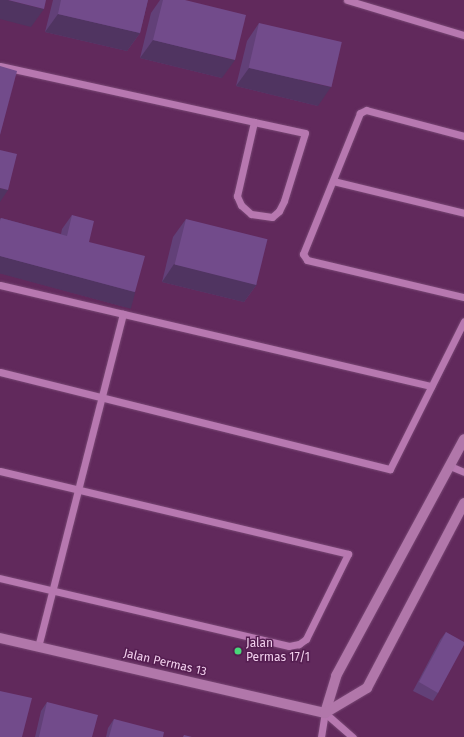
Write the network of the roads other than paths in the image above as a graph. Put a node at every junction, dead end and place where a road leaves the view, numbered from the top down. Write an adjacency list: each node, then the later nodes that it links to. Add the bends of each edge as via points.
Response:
1 (347, 0): 2 (street)
2 (464, 35)
3 (0, 66): 4 (street)
4 (254, 122): 4 (street, via 305,133 284,201 280,211 272,217 251,214 241,205 237,196)
5 (464, 136): 6 (street, via 366,110 360,113)
6 (332, 181): 7 (street); 9 (street, via 303,254 307,260)
7 (464, 213)
8 (0, 285): 10 (street)
9 (464, 297)
10 (122, 314): 13 (street); 14 (street)
11 (464, 321): 13 (street)
12 (0, 372): 14 (street)
13 (432, 386): 14 (street, via 390,469)
14 (102, 397): 19 (street)
15 (464, 438): 16 (main road)
16 (450, 466): 18 (street); 25 (main road, via 336,676)
17 (0, 470): 19 (street)
18 (464, 472)
19 (78, 489): 22 (street); 22 (street, via 348,554 306,639 289,646)
20 (464, 503): 25 (main road, via 367,688)
21 (0, 578): 22 (street)
22 (53, 591): 24 (street)
23 (0, 638): 24 (main road, Jalan Permas 13)
24 (38, 646): 25 (main road, Jalan Permas 13)
25 (325, 713): 26 (street); 27 (street)
26 (321, 737)
27 (353, 737)

